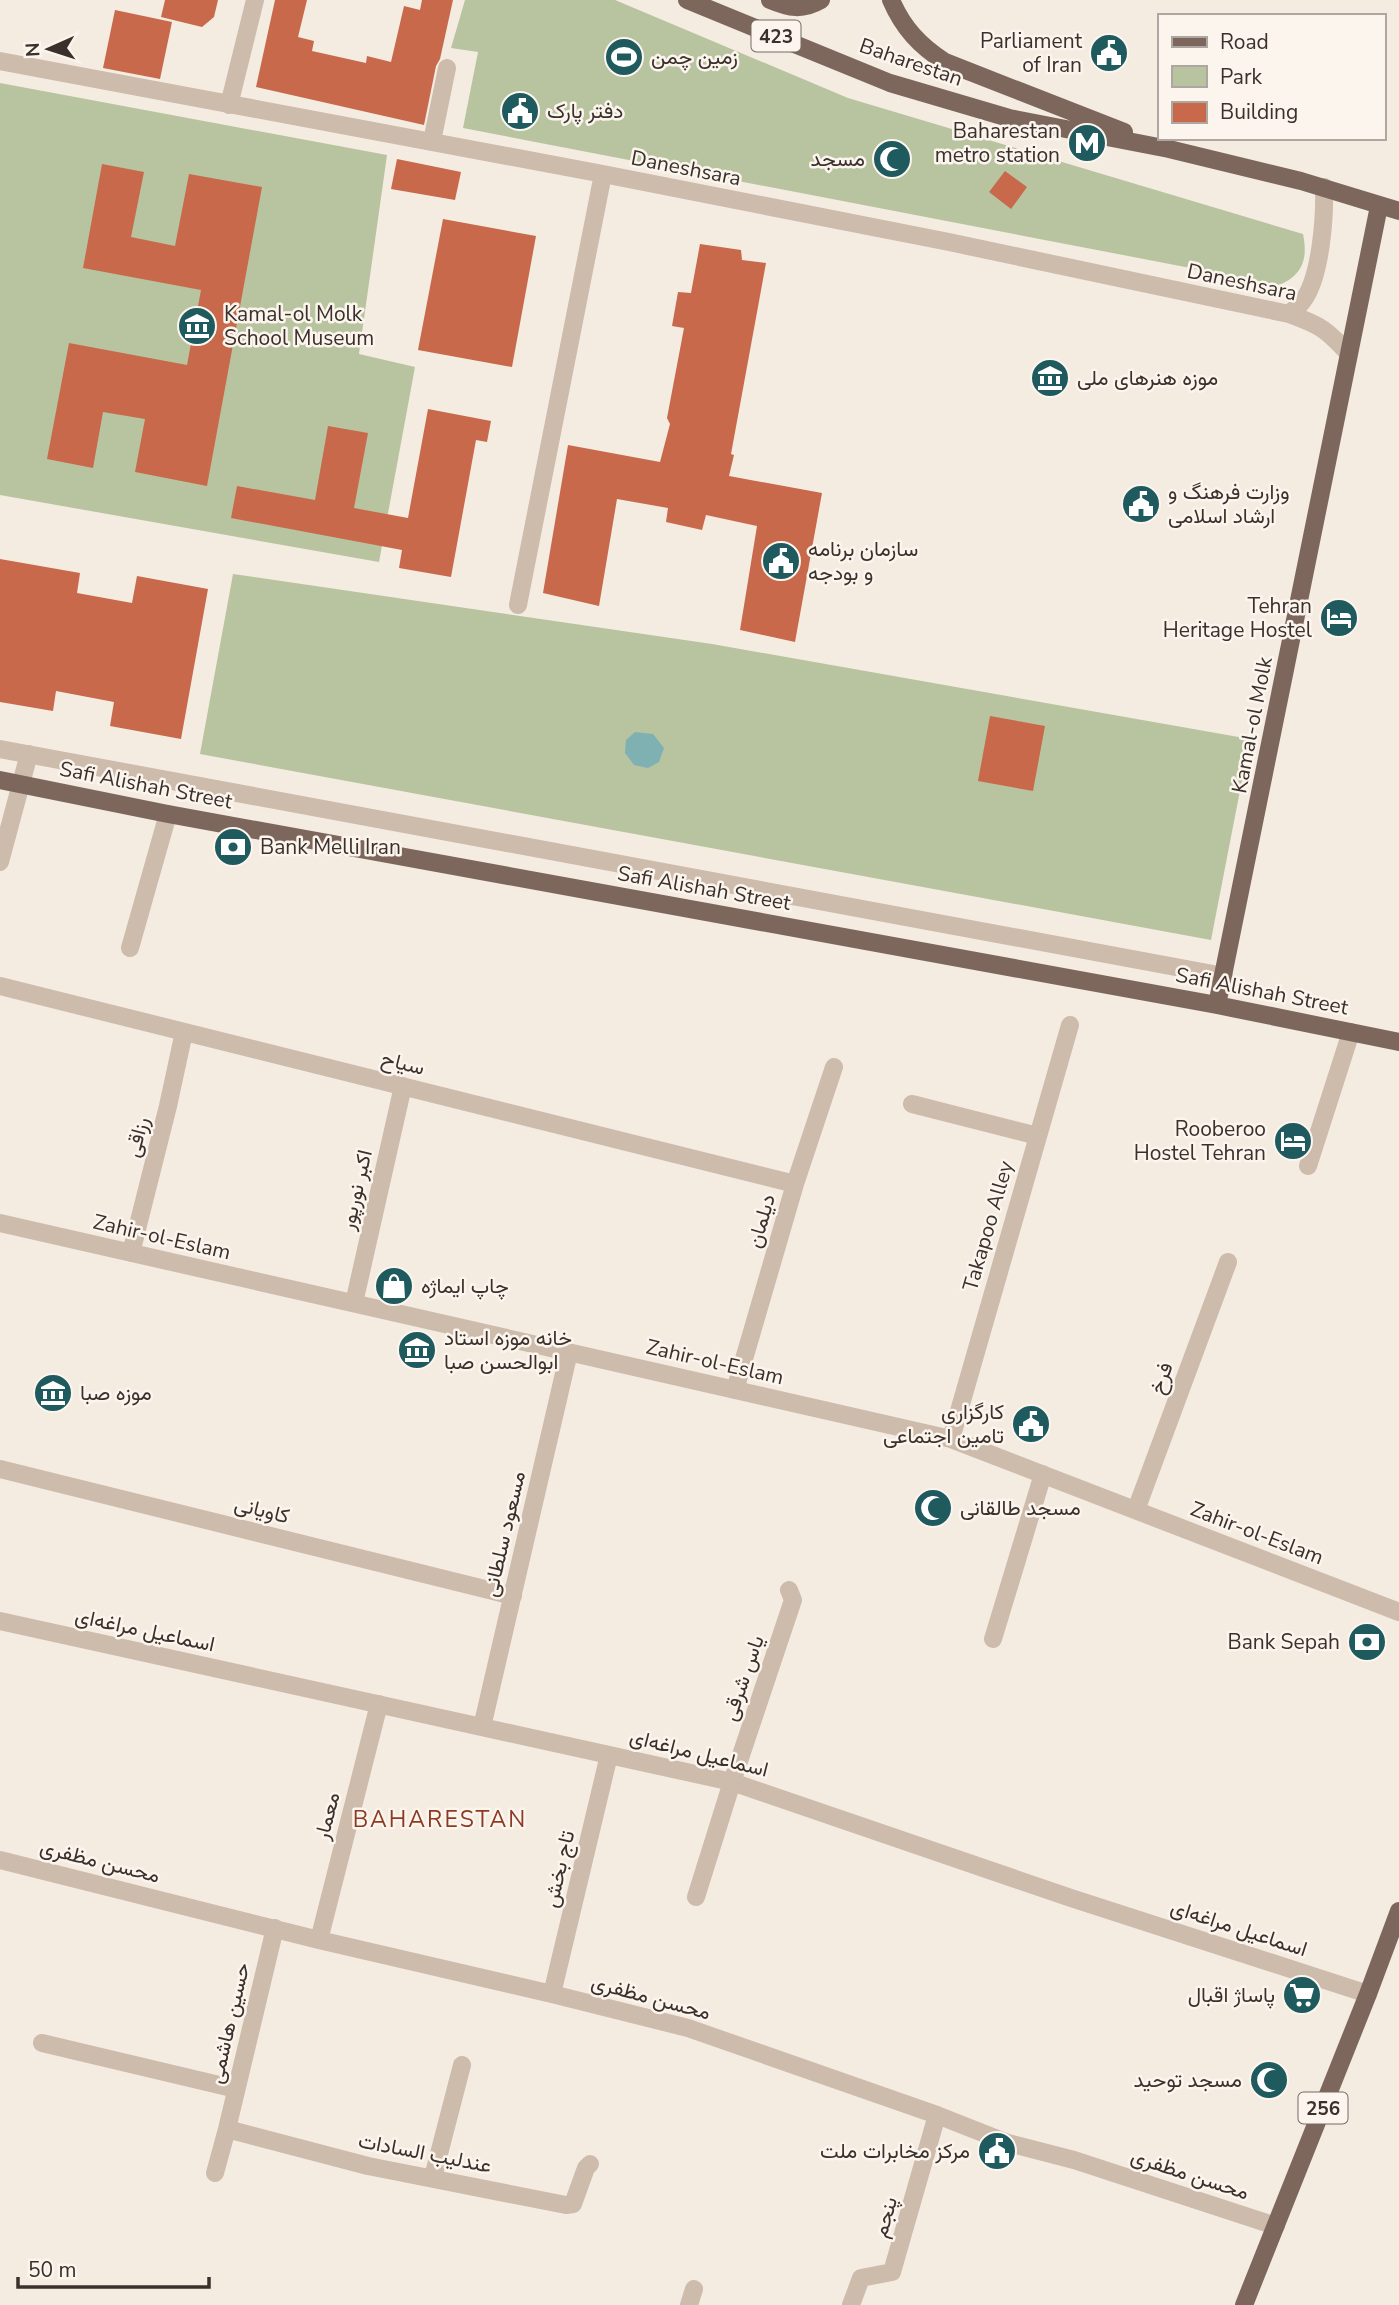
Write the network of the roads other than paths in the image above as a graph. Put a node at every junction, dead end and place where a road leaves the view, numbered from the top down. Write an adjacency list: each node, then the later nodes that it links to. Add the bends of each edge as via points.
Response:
1 (255, 0): 8 (street)
2 (687, 0): 10 (main road, Baharestan / 423, via 890,83 1009,118)
3 (770, 0): 4 (main road, 423, via 797,9)
4 (821, 0)
5 (891, 0): 10 (main road, Baharestan, via 913,37 945,62)
6 (0, 61): 8 (street, Daneshsara)
7 (447, 68): 9 (street)
8 (229, 105): 9 (street, Daneshsara)
9 (432, 141): 11 (street, Daneshsara)
10 (1169, 149): 12 (main road, Baharestan / 423)
11 (603, 174): 15 (street, Daneshsara); 17 (street)
12 (1324, 187): 13 (main road, Baharestan / 423); 15 (street, via 1323,234 1310,289)
13 (1379, 206): 14 (main road, Baharestan / 423); 16 (main road, Kamal-ol Molk)
14 (1399, 211)
15 (1289, 314): 16 (street, Daneshsara, via 1317,324)
16 (1349, 354): 25 (main road, Kamal-ol Molk)
17 (518, 605)
18 (0, 749): 19 (street, Safi Alishah Street)
19 (29, 754): 21 (street); 25 (street, Safi Alishah Street)
20 (0, 780): 21 (main road, Safi Alishah Street)
21 (21, 784): 22 (main road, Safi Alishah Street); 23 (street)
22 (168, 814): 24 (street); 27 (main road, Safi Alishah Street)
23 (0, 862)
24 (130, 948)
25 (1224, 976): 27 (main road, Kamal-ol Molk)
26 (0, 986): 29 (street, سیاح)
27 (1217, 1005): 30 (main road, Safi Alishah Street)
28 (1070, 1025): 35 (street, Takapoo Alley)
29 (184, 1032): 33 (street, سیاح); 39 (street, رزاقی)
30 (1351, 1032): 31 (main road, Safi Alishah Street); 36 (street)
31 (1399, 1042)
32 (834, 1067): 37 (street, دیلمان)
33 (403, 1086): 37 (street, سیاح); 41 (street, اکبر نورپور)
34 (912, 1104): 35 (street)
35 (1038, 1136): 44 (street, Takapoo Alley)
36 (1308, 1167)
37 (795, 1184): 43 (street, دیلمان)
38 (0, 1223): 39 (street, Zahir-ol-Eslam)
39 (131, 1253): 41 (street, Zahir-ol-Eslam)
40 (1228, 1262): 47 (street, فرخ)
41 (354, 1303): 42 (street, Zahir-ol-Eslam)
42 (569, 1352): 43 (street, Zahir-ol-Eslam); 49 (street, مسعود سلطانی)
43 (735, 1390): 44 (street, Zahir-ol-Eslam)
44 (951, 1439): 46 (street, Zahir-ol-Eslam)
45 (0, 1469): 49 (street, کاویانی)
46 (1043, 1474): 47 (street, Zahir-ol-Eslam); 52 (street)
47 (1136, 1510): 50 (street, Zahir-ol-Eslam)
48 (789, 1590): 56 (street, یاس شرقی, via 793,1600)
49 (513, 1595): 54 (street, مسعود سلطانی)
50 (1399, 1612)
51 (0, 1621): 53 (street, اسماعیل مراغه‌ای)
52 (993, 1639)
53 (379, 1704): 54 (street, اسماعیل مراغه‌ای); 61 (street, معمار)
54 (482, 1727): 55 (street, اسماعیل مراغه‌ای)
55 (609, 1755): 56 (street, اسماعیل مراغه‌ای); 62 (street, تاج بخش)
56 (732, 1782): 58 (street, یاس شرقی); 63 (street, اسماعیل مراغه‌ای)
57 (0, 1860): 60 (street, محسن مظفری)
58 (696, 1897)
59 (1399, 1911): 63 (main road, 256)
60 (275, 1928): 61 (street, محسن مظفری); 66 (street, حسین هاشمی)
61 (319, 1940): 62 (street, محسن مظفری)
62 (552, 1994): 67 (street, محسن مظفری, via 688,2028)
63 (1368, 1994): 72 (main road, 256)
64 (41, 2043): 66 (street)
65 (462, 2065): 71 (street)
66 (236, 2089): 68 (street, حسین هاشمی)
67 (937, 2115): 72 (street, محسن مظفری, via 1008,2143); 73 (street, پنجم, via 892,2272 861,2278)
68 (227, 2129): 70 (street, حسین هاشمی); 71 (street, عندلیب السادات, via 368,2166)
69 (590, 2164): 71 (street, عندلیب السادات, via 573,2204 566,2205)
70 (215, 2173)
71 (433, 2177)
72 (1276, 2226): 74 (main road, 256)
73 (851, 2305)
74 (1244, 2305)

